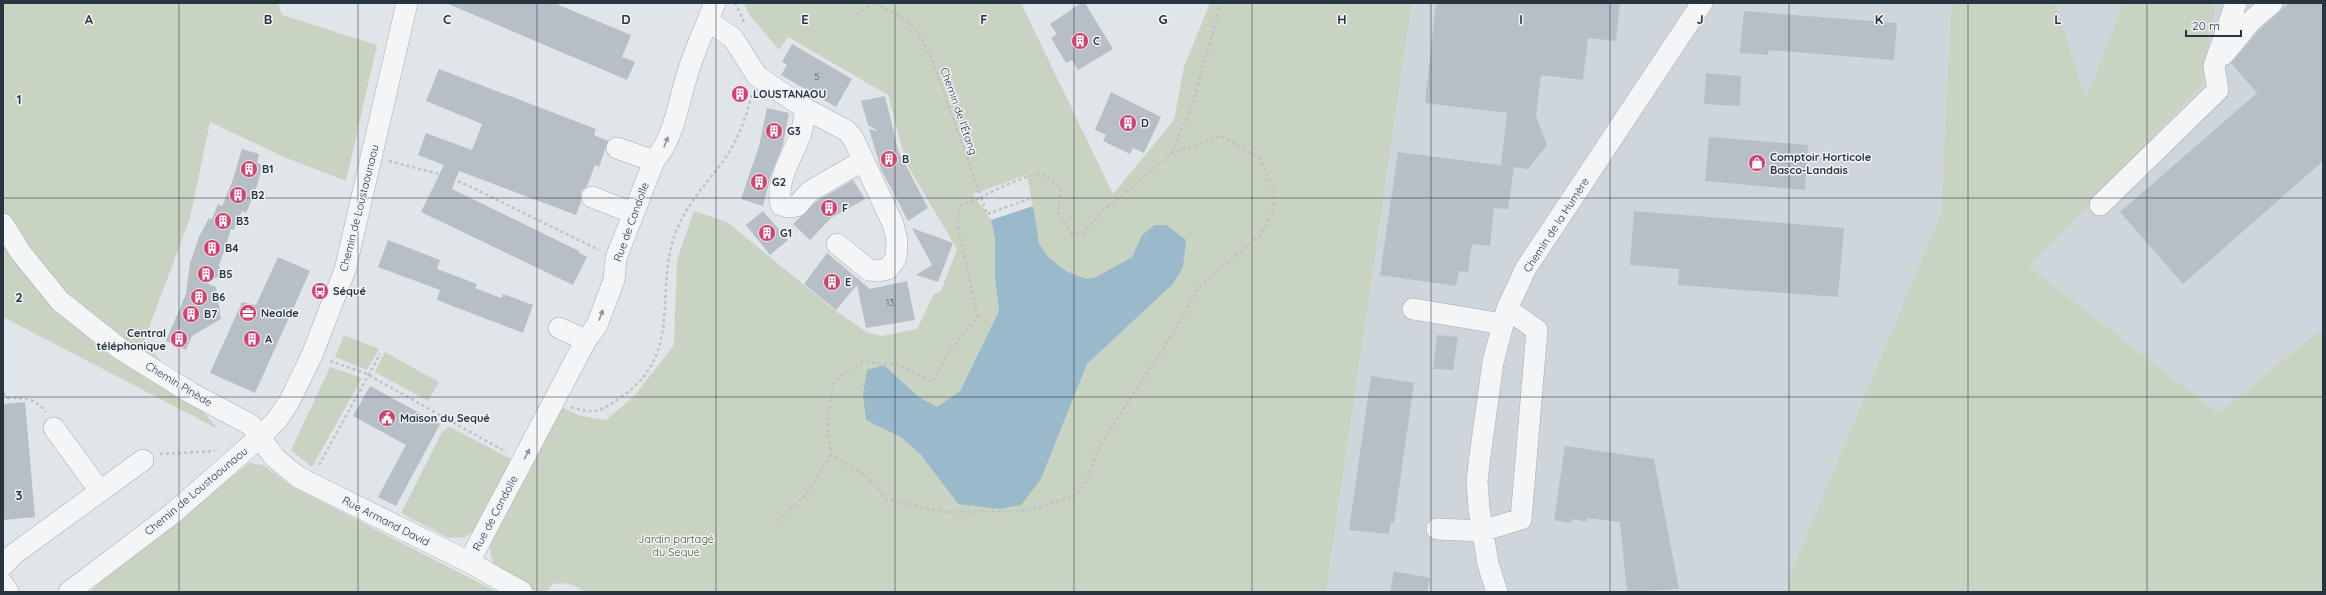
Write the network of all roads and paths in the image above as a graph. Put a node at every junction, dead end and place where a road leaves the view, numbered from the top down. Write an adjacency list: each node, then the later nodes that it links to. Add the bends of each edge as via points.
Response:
1 (407, 3): 32 (street, Chemin de Loustaounaou, via 345,270)
2 (735, 3): 10 (path)
3 (875, 3): 9 (path); 20 (path, Chemin de l’Étang, via 906,20 923,40)
4 (1221, 3): 15 (path, via 1193,102)
5 (1702, 3): 28 (street, Chemin de la Humère, via 1526,268)
6 (2236, 3): 11 (street)
7 (2272, 3): 11 (street, via 2251,21)
8 (712, 12): 12 (street, via 733,38 748,66); 17 (street, Rue de Candolle, one-way to 8, via 663,150 680,106 692,60)
9 (856, 14)
10 (746, 26)
11 (2214, 66): 22 (street, via 2218,90)
12 (757, 76): 13 (street); 35 (path, via 738,138 722,163 697,193 677,229 667,270 661,345 653,365 638,386 598,411 588,412)
13 (806, 109): 18 (street, via 847,131 855,142); 18 (street, via 801,135 782,178 779,196 781,205 797,206 809,192)
14 (617, 148): 17 (street)
15 (1172, 154): 20 (path, via 1104,210 1083,233 1072,234 1058,213 1061,188 1047,177 1029,176); 40 (path, via 1221,136 1259,158 1274,190 1273,213 1262,233 1198,288 1175,330 1099,447 1085,485 1074,498 1009,513 946,512 886,499 869,478)
16 (386, 160): 26 (path, via 467,185)
17 (654, 161): 23 (street, Rue de Candolle)
18 (862, 161): 25 (street, via 893,224 897,240 896,258 888,269 869,270)
19 (592, 197): 23 (street)
20 (981, 197): 21 (path, Chemin de l’Étang, via 987,214); 40 (path, via 959,206 958,229 978,317 951,349 932,382 897,364 860,362 834,381 827,423)
21 (1029, 198)
22 (2100, 205)
23 (633, 213): 26 (street, Rue de Candolle)
24 (3, 224): 37 (street, Chemin Pinède, via 21,253 66,305 119,348 191,393 251,425)
25 (837, 244)
26 (616, 258): 30 (street, Rue de Candolle, one-way to 26, via 597,325 614,280)
27 (1413, 309): 28 (street)
28 (1505, 317): 46 (street, Chemin de la Humère, via 1493,362 1477,481); 46 (street, via 1537,330 1520,519)
29 (559, 328): 30 (street)
30 (586, 340): 47 (street, Rue de Candolle, one-way to 30)
31 (380, 354): 33 (path)
32 (312, 356): 33 (path); 37 (street, Chemin de Loustaounaou, via 289,402 276,421)
33 (369, 375): 39 (path); 42 (path)
34 (3, 393): 36 (path, via 8,398 32,399 39,403 52,418)
35 (569, 406)
36 (54, 428): 43 (street)
37 (261, 436): 42 (street, Rue Armand David, via 274,457); 51 (street, Chemin de Loustaounaou, via 172,514)
38 (219, 450): 41 (path, via 160,454)
39 (511, 454)
40 (831, 454): 44 (path, via 806,495)
41 (143, 460): 43 (street)
42 (309, 483): 47 (street, Rue Armand David)
43 (100, 491): 48 (street, via 14,554)
44 (776, 521)
45 (1437, 529): 46 (street)
46 (1482, 531): 53 (street, Chemin de la Humère)
47 (469, 562): 52 (street, Rue Armand David)
48 (3, 566)
49 (3, 584): 50 (street)
50 (8, 592)
51 (69, 592)
52 (522, 592)
53 (1497, 592)

